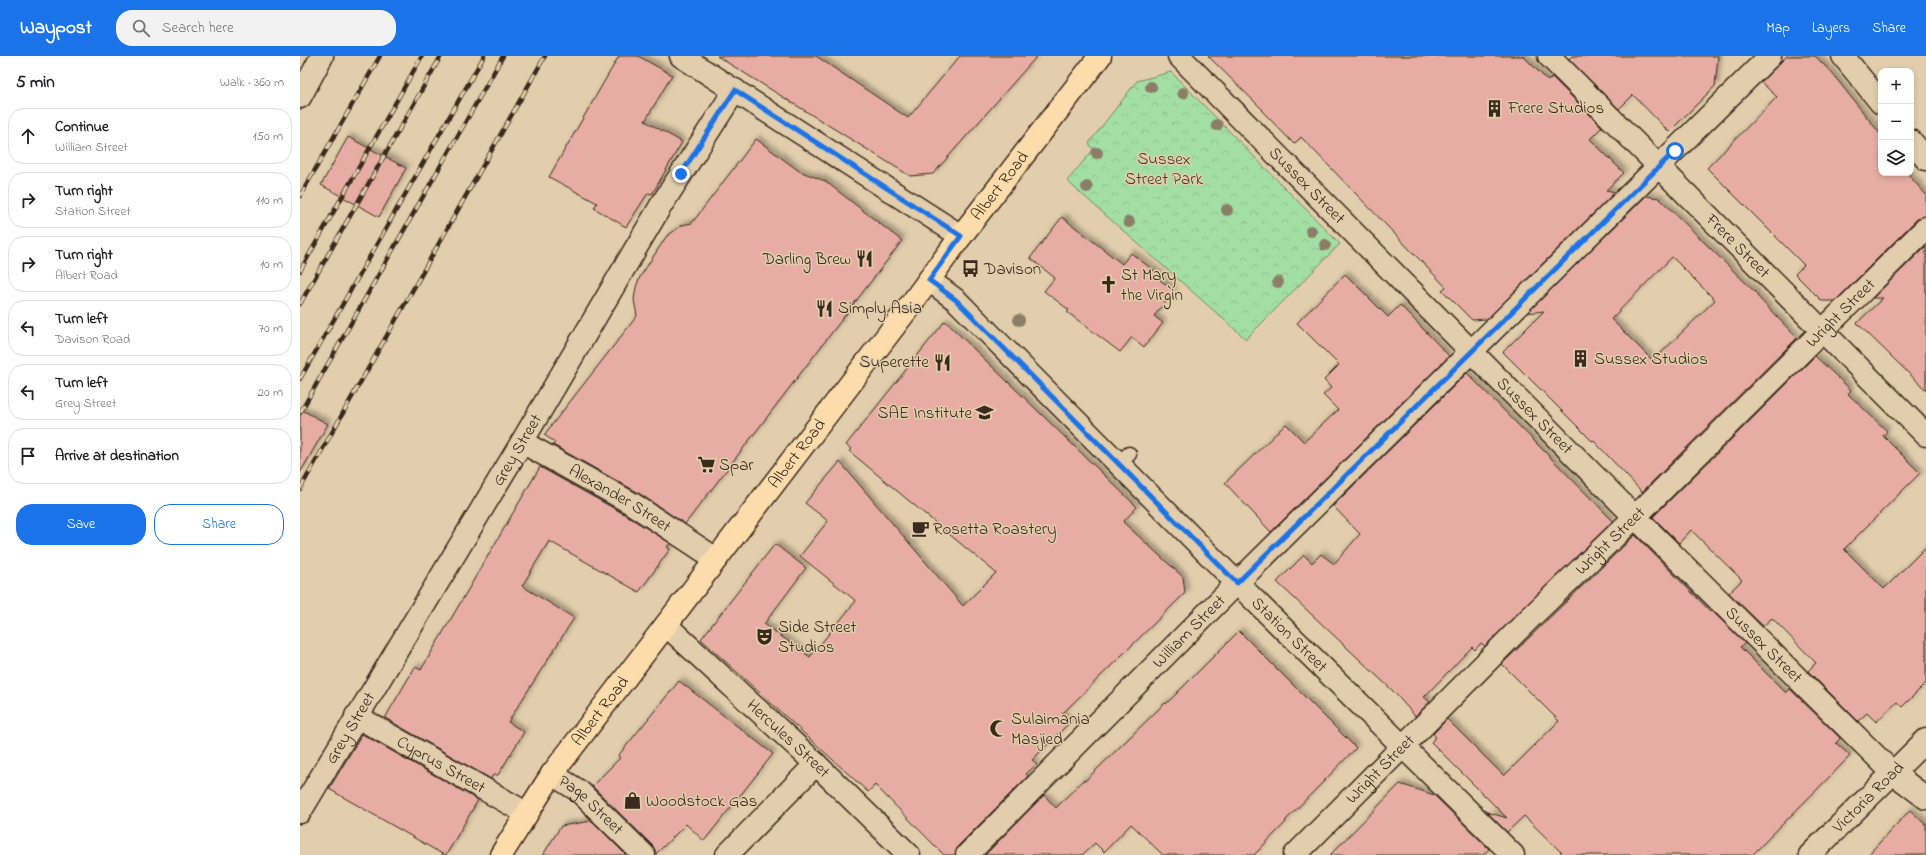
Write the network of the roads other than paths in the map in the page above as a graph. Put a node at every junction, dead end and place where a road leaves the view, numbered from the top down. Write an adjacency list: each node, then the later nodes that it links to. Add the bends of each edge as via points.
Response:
1 (322, 56): 9 (street)
2 (681, 56): 8 (street)
3 (1100, 56): 15 (main road, Albert Road)
4 (1179, 56): 18 (street, Sussex Street)
5 (1549, 56): 13 (street, Frere Street)
6 (1843, 56): 10 (street)
7 (1762, 59): 13 (street, William Street)
8 (735, 90): 15 (street); 20 (street, Grey Street, via 660,206)
9 (300, 97)
10 (1878, 99)
11 (1914, 145): 12 (street)
12 (1926, 159)
13 (1659, 166): 17 (street, Frere Street); 18 (street, William Street)
14 (1926, 228): 17 (street, Wright Street)
15 (961, 236): 16 (main road, Albert Road)
16 (929, 280): 22 (main road, Albert Road); 23 (street, Station Street, via 956,300 1124,459)
17 (1823, 332): 19 (street, Frere Street); 21 (street, Wright Street)
18 (1472, 351): 21 (street, Sussex Street); 23 (street, William Street)
19 (1926, 435)
20 (522, 442): 22 (street, Alexander Street, via 631,503); 25 (street, Grey Street)
21 (1635, 517): 27 (street, Wright Street, via 1531,617); 29 (street, Sussex Street)
22 (716, 559): 24 (main road, Albert Road)
23 (1237, 583): 27 (street, Station Street); 39 (street, William Street)
24 (666, 625): 28 (street, Hercules Street); 30 (main road, Albert Road)
25 (356, 716): 32 (street, Grey Street); 33 (street, Cyprus Street)
26 (1926, 740): 29 (street, Victoria Road)
27 (1403, 748): 40 (street, Wright Street); 41 (street, Station Street)
28 (816, 764): 37 (street); 38 (street, Hercules Street)
29 (1893, 773): 31 (street, Sussex Street); 34 (street, Victoria Road)
30 (552, 774): 33 (main road, Albert Road); 36 (street, Page Street, via 579,791)
31 (1926, 798)
32 (300, 812)
33 (526, 813): 35 (main road, Albert Road)
34 (1812, 854)
35 (501, 855)
36 (644, 855)
37 (727, 855)
38 (909, 855)
39 (967, 855)
40 (1295, 855)
41 (1513, 855)

